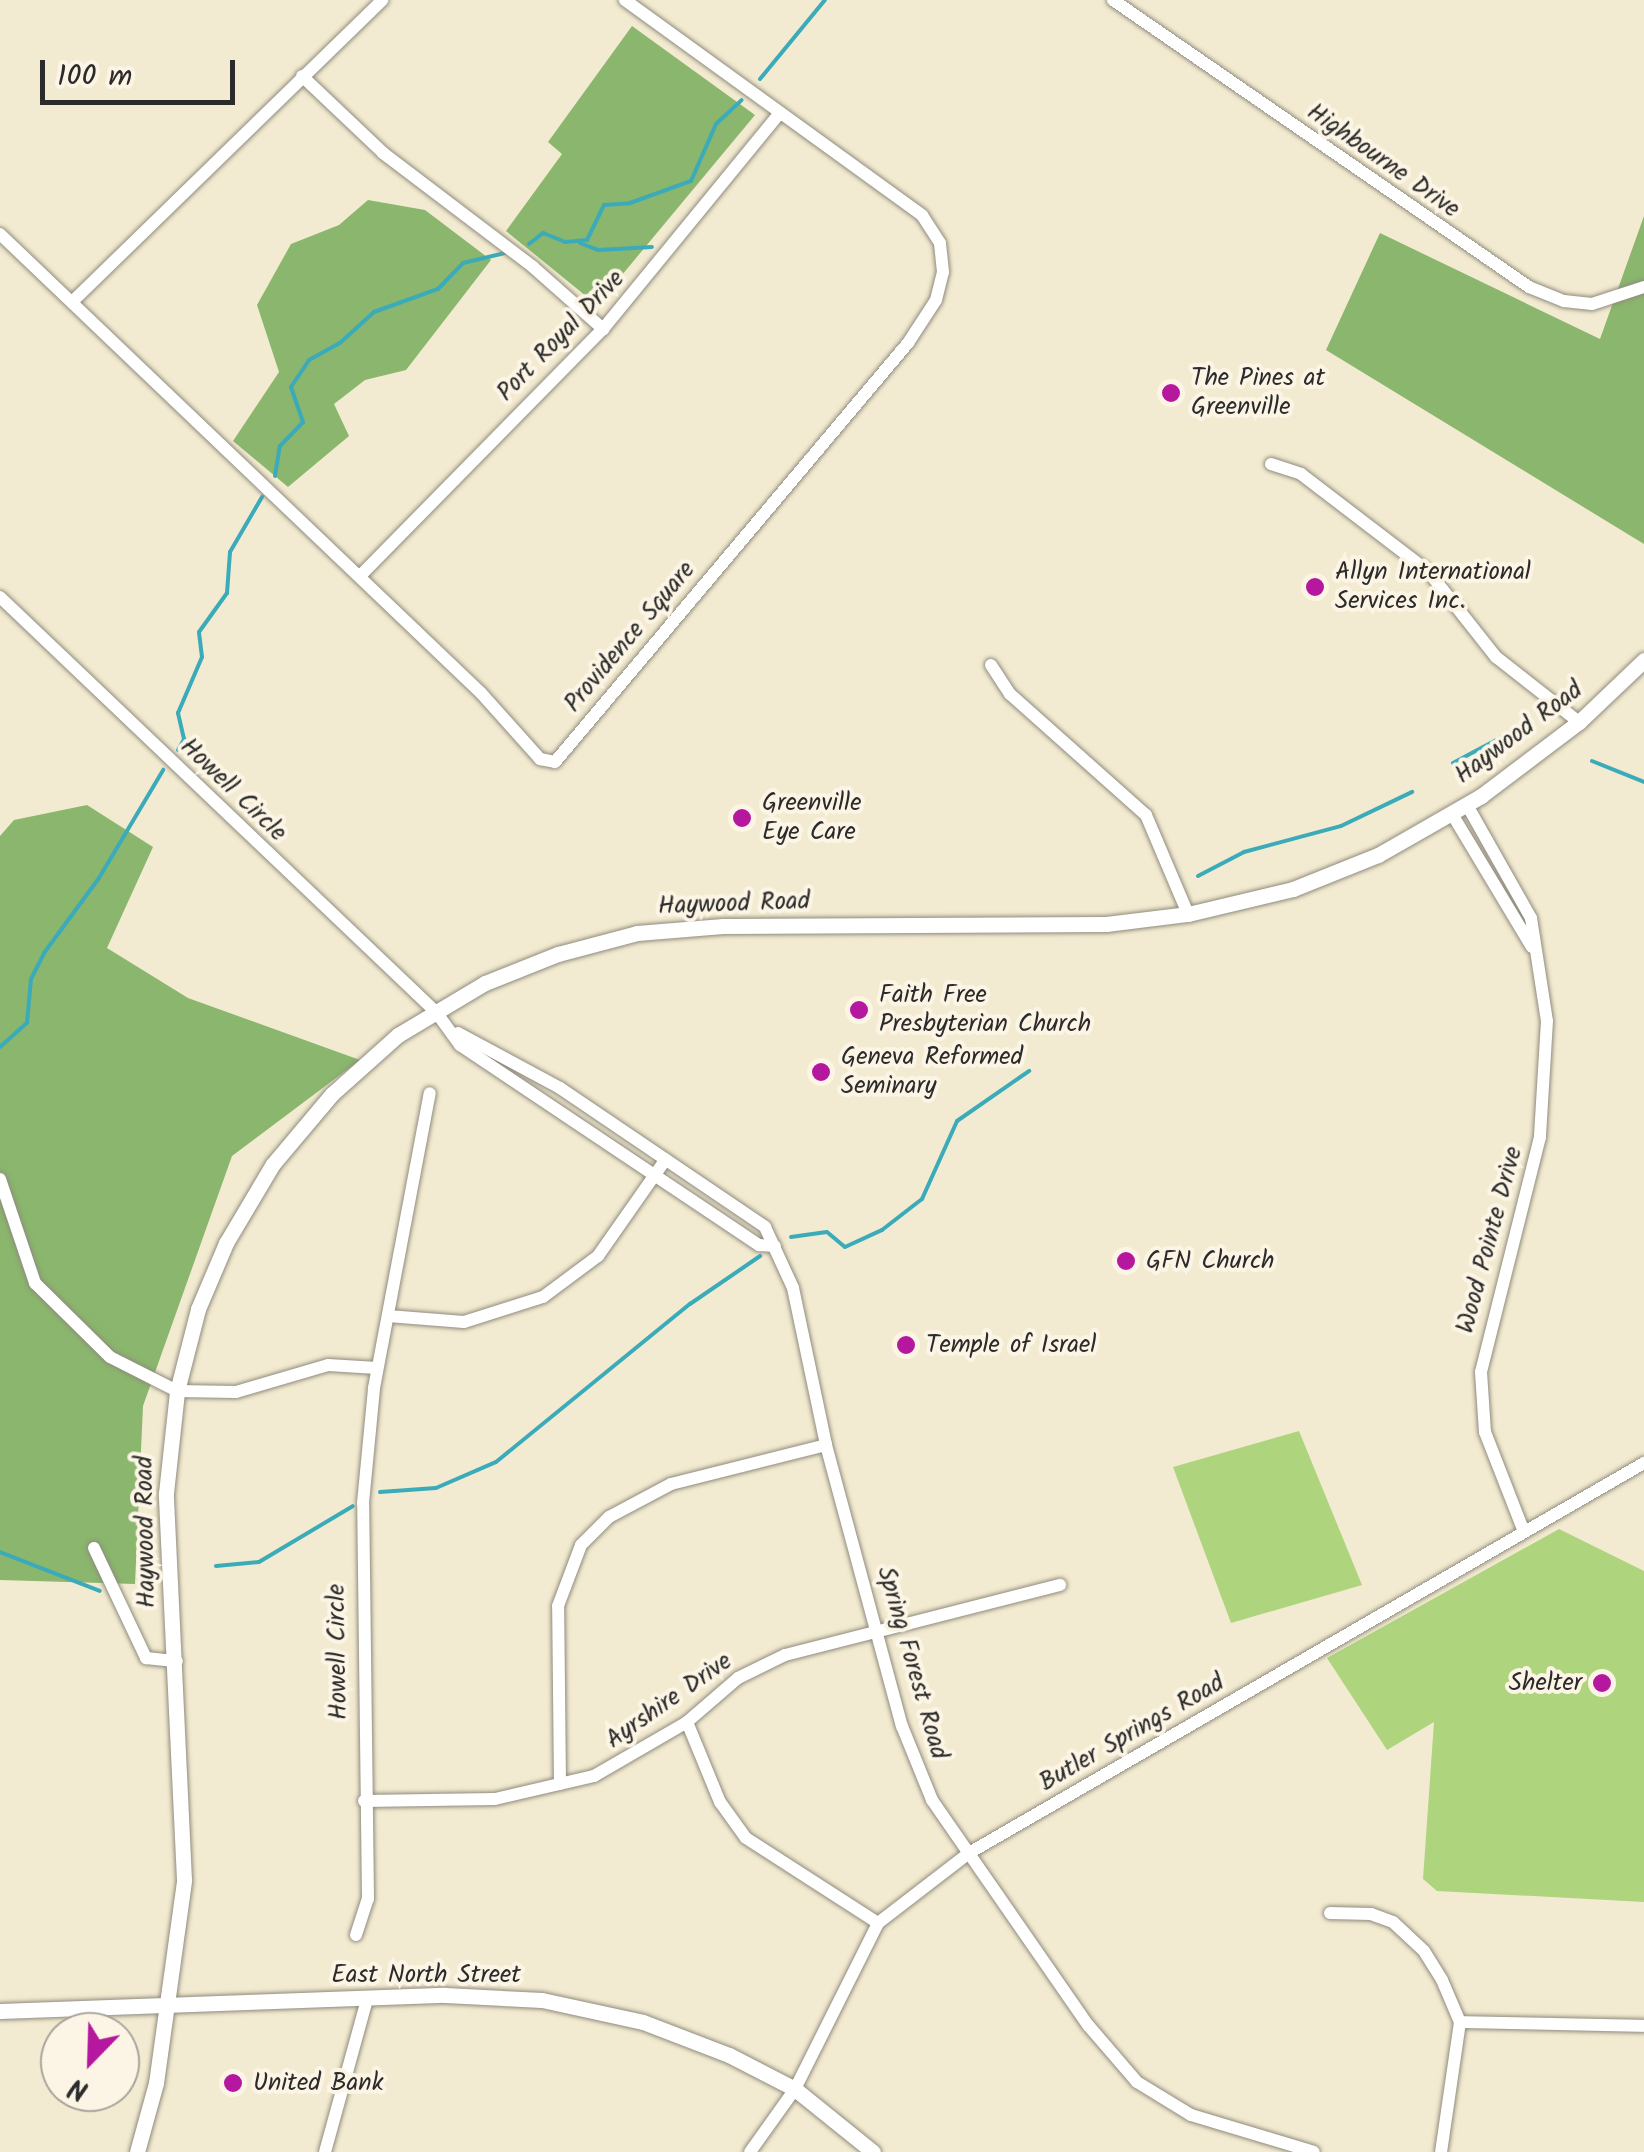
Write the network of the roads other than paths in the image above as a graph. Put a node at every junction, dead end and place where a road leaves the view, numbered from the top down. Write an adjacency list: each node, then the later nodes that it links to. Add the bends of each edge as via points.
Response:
1 (382, 0): 4 (street)
2 (625, 0): 5 (street, Providence Square)
3 (1114, 0): 7 (street, Highbourne Drive, via 1529,287 1564,302 1592,304)
4 (302, 76): 8 (street); 9 (street, via 384,152 533,266)
5 (780, 114): 9 (street, Port Royal Drive); 11 (street, Providence Square, via 928,221 943,254 939,294 908,344 560,758 540,759)
6 (0, 234): 8 (street, Providence Square)
7 (1644, 287)
8 (74, 300): 11 (street, Providence Square)
9 (602, 329): 11 (street, Port Royal Drive)
10 (1270, 464): 15 (street, via 1302,474 1428,571 1496,657)
11 (360, 576)
12 (0, 598): 20 (street, Howell Circle)
13 (1644, 660): 15 (main road, Haywood Road)
14 (991, 665): 18 (street, via 1010,694 1146,816)
15 (1579, 722): 16 (main road, Haywood Road)
16 (1466, 805): 17 (main road, Haywood Road); 19 (street, Wood Pointe Drive, via 1531,918)
17 (1452, 814): 18 (main road, Haywood Road, via 1378,856 1310,882); 19 (street, Wood Pointe Drive)
18 (1188, 914): 20 (main road, Haywood Road, via 1038,927 723,926 637,934 516,969)
19 (1536, 954): 32 (street, Wood Pointe Drive, via 1549,1046 1544,1111 1480,1372 1488,1441)
20 (436, 1012): 21 (street, Spring Forest Road); 29 (main road, Haywood Road, via 361,1066 272,1164 208,1282)
21 (458, 1033): 23 (street, Spring Forest Road, via 511,1058); 24 (street, Spring Forest Road, via 460,1044)
22 (430, 1093): 27 (street, Howell Circle)
23 (666, 1159): 24 (street); 26 (street, Spring Forest Road, via 750,1215)
24 (654, 1176): 26 (street, Spring Forest Road, via 759,1245); 27 (street, via 598,1256 543,1298 464,1322)
25 (0, 1178): 29 (street, via 36,1283 110,1357)
26 (775, 1246): 30 (street, Spring Forest Road, via 793,1288)
27 (388, 1316): 28 (street, Howell Circle)
28 (378, 1368): 29 (street, via 328,1365 236,1392); 39 (street, Howell Circle, via 360,1566)
29 (177, 1391): 36 (main road, Haywood Road, via 166,1492)
30 (826, 1445): 35 (street, Spring Forest Road); 38 (street, via 671,1484 609,1517 581,1546 558,1606)
31 (1644, 1463): 32 (street, Butler Springs Road)
32 (1524, 1532): 40 (street, Butler Springs Road)
33 (94, 1548): 36 (street, via 146,1658)
34 (1060, 1584): 35 (street, Ayrshire Drive)
35 (878, 1631): 37 (street, Ayrshire Drive, via 767,1662 723,1688); 40 (street, Spring Forest Road, via 918,1770)
36 (177, 1662): 45 (main road, Haywood Road, via 184,1880)
37 (687, 1722): 38 (street, Ayrshire Drive, via 612,1769); 42 (street, via 720,1802 746,1838)
38 (560, 1784): 39 (street, Ayrshire Drive, via 495,1799)
39 (364, 1802): 43 (street, Howell Circle, via 368,1899)
40 (969, 1854): 42 (street, Butler Springs Road); 54 (street, Spring Forest Road, via 1088,2025 1137,2082 1191,2116)
41 (1330, 1913): 47 (street, via 1371,1914 1409,1935 1442,1980)
42 (878, 1923): 49 (street, Butler Springs Road)
43 (356, 1934)
44 (367, 1999): 45 (main road, East North Street); 49 (main road, East North Street, via 490,1995 592,2008 692,2039); 51 (street)
45 (168, 2004): 46 (main road, East North Street); 50 (main road, Haywood Road)
46 (0, 2012)
47 (1460, 2022): 48 (street); 55 (street)
48 (1644, 2026)
49 (796, 2089): 52 (street, Butler Springs Road); 53 (main road, East North Street)
50 (137, 2152)
51 (324, 2152)
52 (750, 2152)
53 (873, 2152)
54 (1314, 2152)
55 (1441, 2152)

